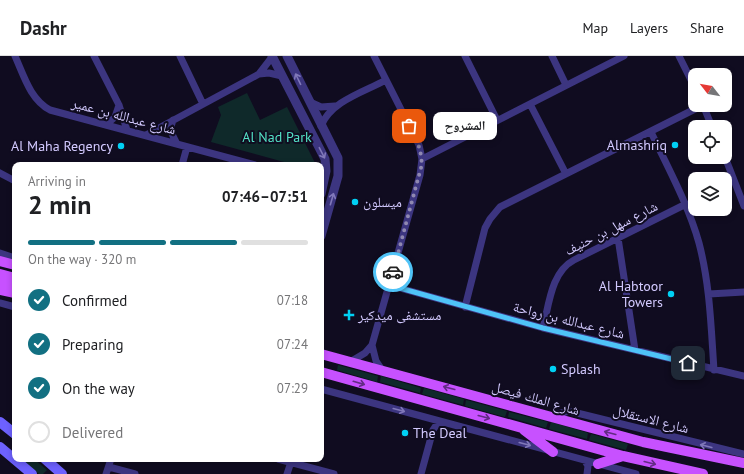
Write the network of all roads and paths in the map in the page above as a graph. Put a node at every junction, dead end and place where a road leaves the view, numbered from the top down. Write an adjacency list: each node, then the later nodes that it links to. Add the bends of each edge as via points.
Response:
1 (15, 56): 24 (street, شارع عبدالله بن عمير, via 32,94 43,106)
2 (94, 56): 19 (street)
3 (180, 56): 17 (street)
4 (272, 56): 11 (street); 13 (street)
5 (287, 56): 16 (street, one-way to 5)
6 (374, 56): 14 (street)
7 (466, 56): 23 (street)
8 (552, 56): 15 (street)
9 (624, 56): 15 (street)
10 (679, 56): 12 (street)
11 (259, 74): 13 (street); 17 (street)
12 (688, 74)
13 (282, 76): 36 (street, one-way to 36, via 325,159)
14 (386, 80): 20 (street); 31 (street, via 416,140)
15 (566, 85): 18 (street)
16 (310, 102): 20 (street, via 321,107); 25 (street)
17 (203, 104): 22 (street)
18 (530, 104): 23 (street); 37 (street)
19 (119, 105): 24 (street, via 115,117); 26 (street)
20 (335, 106): 25 (street)
21 (690, 112): 27 (street)
22 (173, 120): 28 (street); 29 (street, via 170,130)
23 (497, 120): 31 (street)
24 (106, 125): 26 (street, شارع عبدالله بن عمير)
25 (321, 126): 41 (street, one-way to 25, via 339,164 336,152)
26 (127, 130): 28 (street, شارع عبدالله بن عمير)
27 (651, 132): 37 (street); 39 (street)
28 (146, 135): 29 (street, شارع عبدالله بن عمير)
29 (176, 144): 30 (street, شارع عبدالله بن عمير)
30 (187, 147): 32 (street); 33 (street, شارع عبدالله بن عمير)
31 (422, 159): 51 (street, via 420,175)
32 (183, 162)
33 (244, 162)
34 (728, 164): 40 (street)
35 (0, 173): 38 (street)
36 (324, 173)
37 (566, 174): 60 (street, via 500,207 490,218)
38 (12, 179)
39 (686, 204): 42 (street, شارع سهل بن حنيف); 55 (street, via 699,242)
40 (744, 206)
41 (324, 225)
42 (618, 238): 61 (street, شارع سهل بن حنيف, via 563,268 555,282); 63 (street)
43 (0, 254): 44 (street)
44 (12, 257)
45 (0, 261): 46 (main road)
46 (12, 264)
47 (0, 274): 48 (main road)
48 (12, 277)
49 (0, 282): 50 (main road)
50 (12, 284)
51 (389, 285): 60 (street, شارع عبدالله بن رواحة); 62 (street)
52 (0, 290): 54 (main road)
53 (744, 292): 55 (street)
54 (12, 294)
55 (709, 294): 67 (street)
56 (12, 295): 57 (main road)
57 (0, 297)
58 (0, 303): 59 (street)
59 (12, 306)
60 (465, 307): 61 (street, شارع عبدالله بن رواحة)
61 (543, 328): 63 (street, شارع عبدالله بن رواحة)
62 (372, 345): 65 (street, via 365,353); 66 (street, via 376,361)
63 (635, 350): 67 (street, شارع عبدالله بن رواحة)
64 (324, 355): 65 (main road, شارع الملك فيصل)
65 (350, 362): 66 (main road, شارع الملك فيصل)
66 (382, 370): 71 (main road, شارع الملك فيصل, one-way to 66)
67 (714, 370): 69 (street, شارع عبدالله بن رواحة)
68 (324, 373): 74 (main road, one-way to 74)
69 (744, 376)
70 (324, 390): 72 (street, one-way to 72)
71 (553, 418): 78 (street, شارع الاستقلال, one-way to 71, via 568,411); 86 (main road, شارع الملك فيصل, one-way to 71, via 643,442)
72 (439, 420): 77 (street, one-way to 77); 94 (street, via 433,430)
73 (0, 422): 75 (main road)
74 (519, 427): 77 (main road); 79 (main road)
75 (12, 432)
76 (0, 447): 80 (main road)
77 (553, 452): 81 (street)
78 (744, 454)
79 (623, 456): 87 (main road); 97 (main road, one-way to 97)
80 (12, 457)
81 (585, 461): 87 (street); 95 (street, via 588,466)
82 (18, 462): 89 (main road)
83 (48, 462): 90 (main road)
84 (288, 462): 92 (street)
85 (292, 462): 93 (street)
86 (744, 463)
87 (598, 464): 96 (street)
88 (107, 470): 91 (street)
89 (32, 474)
90 (62, 474)
91 (135, 474)
92 (288, 474)
93 (334, 474)
94 (421, 474)
95 (587, 474)
96 (636, 474)
97 (703, 474)

